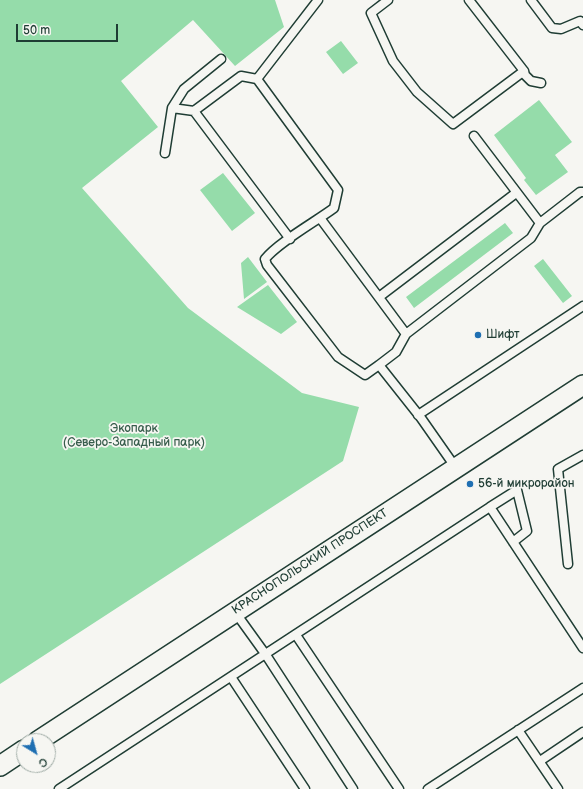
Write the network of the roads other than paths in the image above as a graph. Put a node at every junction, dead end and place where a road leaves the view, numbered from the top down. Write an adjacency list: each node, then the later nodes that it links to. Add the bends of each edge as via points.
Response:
1 (318, 0): 8 (lane)
2 (388, 0): 7 (lane, via 371,13 393,61 417,92 453,124)
3 (469, 0): 7 (lane)
4 (531, 0): 5 (lane, via 552,28 562,30)
5 (582, 22)
6 (221, 59): 10 (lane, via 184,89)
7 (524, 71): 9 (lane, via 531,81)
8 (257, 79): 11 (lane, via 241,76); 16 (lane, via 338,190 334,208)
9 (541, 83)
10 (172, 108): 11 (lane); 13 (lane)
11 (194, 111): 18 (lane)
12 (474, 136): 15 (lane)
13 (165, 153)
14 (583, 192): 17 (lane)
15 (516, 193): 17 (lane); 19 (lane)
16 (320, 218): 18 (lane); 19 (lane)
17 (540, 223): 21 (lane, via 531,238)
18 (290, 239): 22 (lane, via 269,255 266,259 267,265 338,357 364,375)
19 (379, 297): 21 (lane)
20 (583, 306): 24 (lane)
21 (406, 334): 22 (lane, via 396,352)
22 (379, 364): 24 (lane)
23 (583, 385): 26 (street, КРАСНОПОЛЬСКИЙ ПРОСПЕКТ)
24 (418, 415): 26 (lane)
25 (583, 455): 29 (lane, via 558,469)
26 (456, 468): 30 (street, КРАСНОПОЛЬСКИЙ ПРОСПЕКТ)
27 (490, 507): 28 (lane); 28 (lane, via 517,490 527,531); 31 (lane)
28 (513, 542): 32 (lane)
29 (568, 564)
30 (235, 612): 33 (lane); 38 (street, КРАСНОПОЛЬСКИЙ ПРОСПЕКТ)
31 (296, 635): 33 (lane); 45 (lane)
32 (583, 647)
33 (266, 655): 34 (lane); 44 (lane)
34 (231, 677): 42 (lane); 43 (lane)
35 (583, 688): 36 (lane)
36 (518, 730): 40 (lane); 46 (lane)
37 (583, 732): 40 (lane)
38 (50, 733)
39 (16, 755): 41 (street)
40 (540, 761): 47 (lane)
41 (0, 766)
42 (59, 789)
43 (305, 789)
44 (353, 789)
45 (399, 789)
46 (428, 789)
47 (558, 789)

